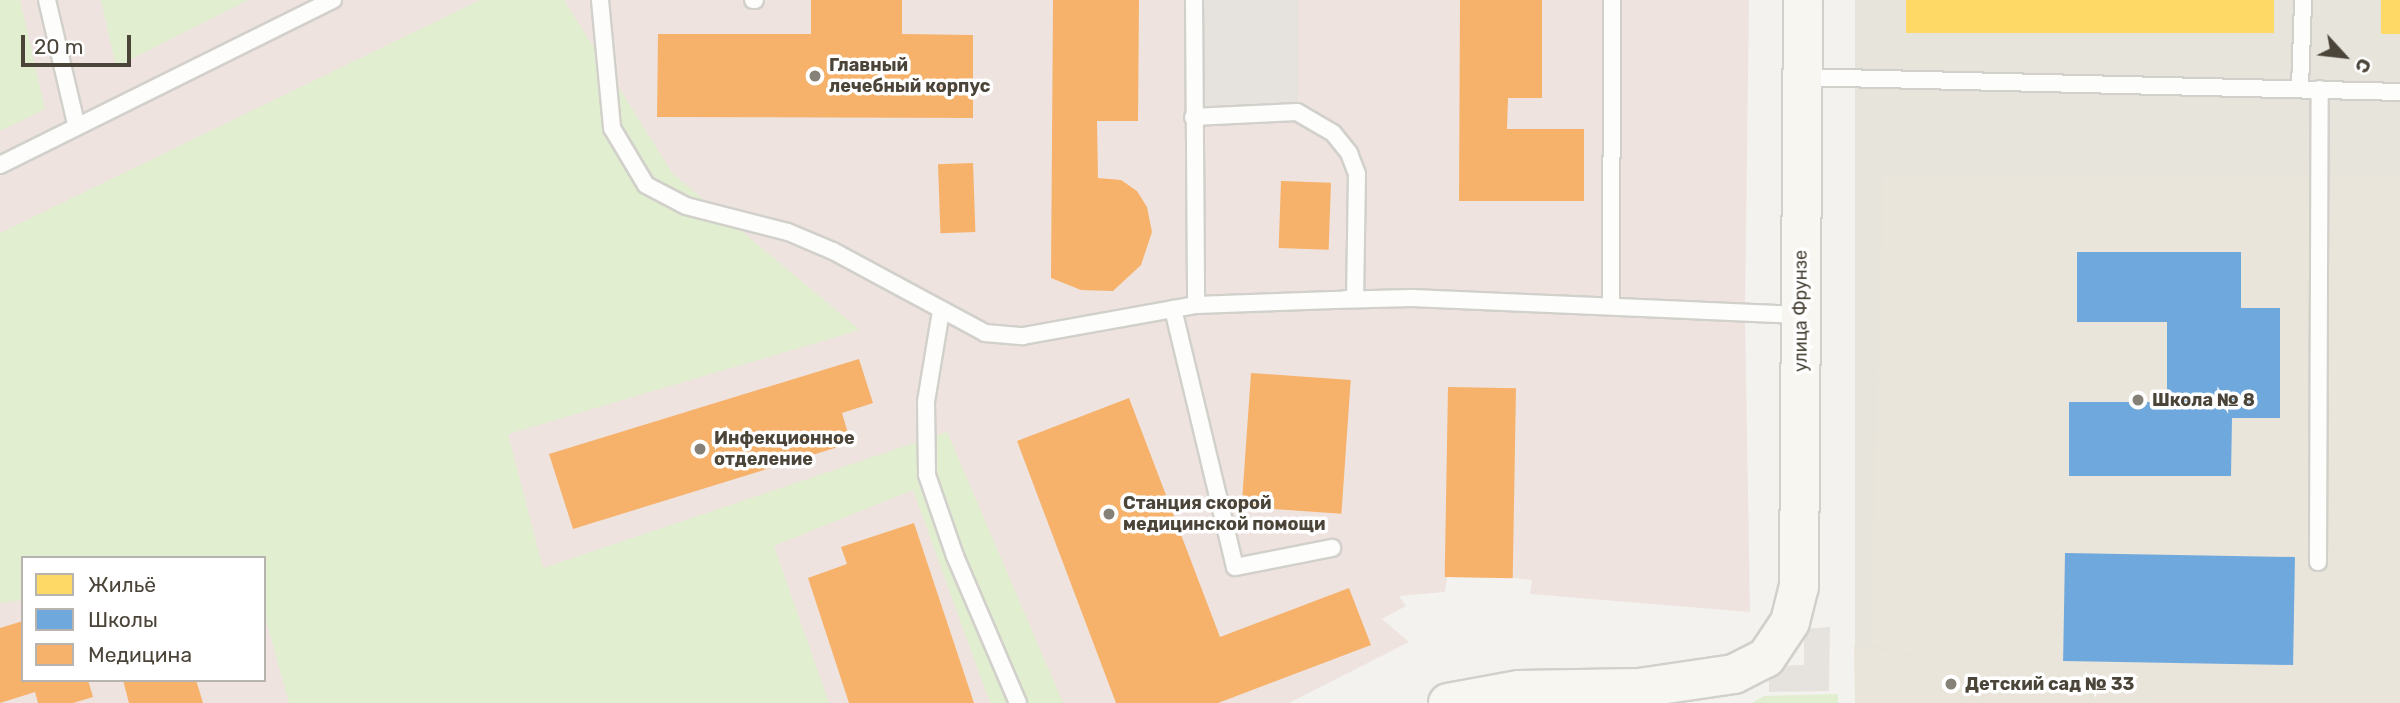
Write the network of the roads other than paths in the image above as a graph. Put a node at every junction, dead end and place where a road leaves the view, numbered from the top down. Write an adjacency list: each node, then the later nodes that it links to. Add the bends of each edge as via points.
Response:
1 (47, 0): 13 (lane)
2 (333, 0): 13 (lane)
3 (600, 0): 19 (lane, via 612,128 646,185 686,206 788,232 833,251)
4 (1194, 0): 12 (lane)
5 (1612, 0): 17 (lane)
6 (1803, 0): 8 (street, улица Фрунзе)
7 (2303, 0): 9 (lane)
8 (1801, 77): 9 (lane); 20 (street, улица Фрунзе)
9 (2300, 88): 10 (lane)
10 (2320, 89): 11 (lane); 22 (lane)
11 (2400, 92)
12 (1194, 117): 15 (lane, via 1297,112 1333,133 1349,153 1357,174 1355,299); 16 (lane)
13 (76, 124): 14 (lane)
14 (0, 165)
15 (1333, 300): 16 (lane); 17 (lane)
16 (1196, 304): 18 (lane)
17 (1611, 306): 20 (lane)
18 (1173, 309): 19 (lane, via 1023,337 985,333); 21 (lane, via 1235,567)
19 (941, 311): 23 (lane, via 926,402 927,475 955,556)
20 (1800, 315): 24 (street, улица Фрунзе, via 1799,587 1790,622 1766,658 1734,674 1639,688 1520,690)
21 (1332, 548)
22 (2318, 562)
23 (1018, 703)
24 (1448, 703)

